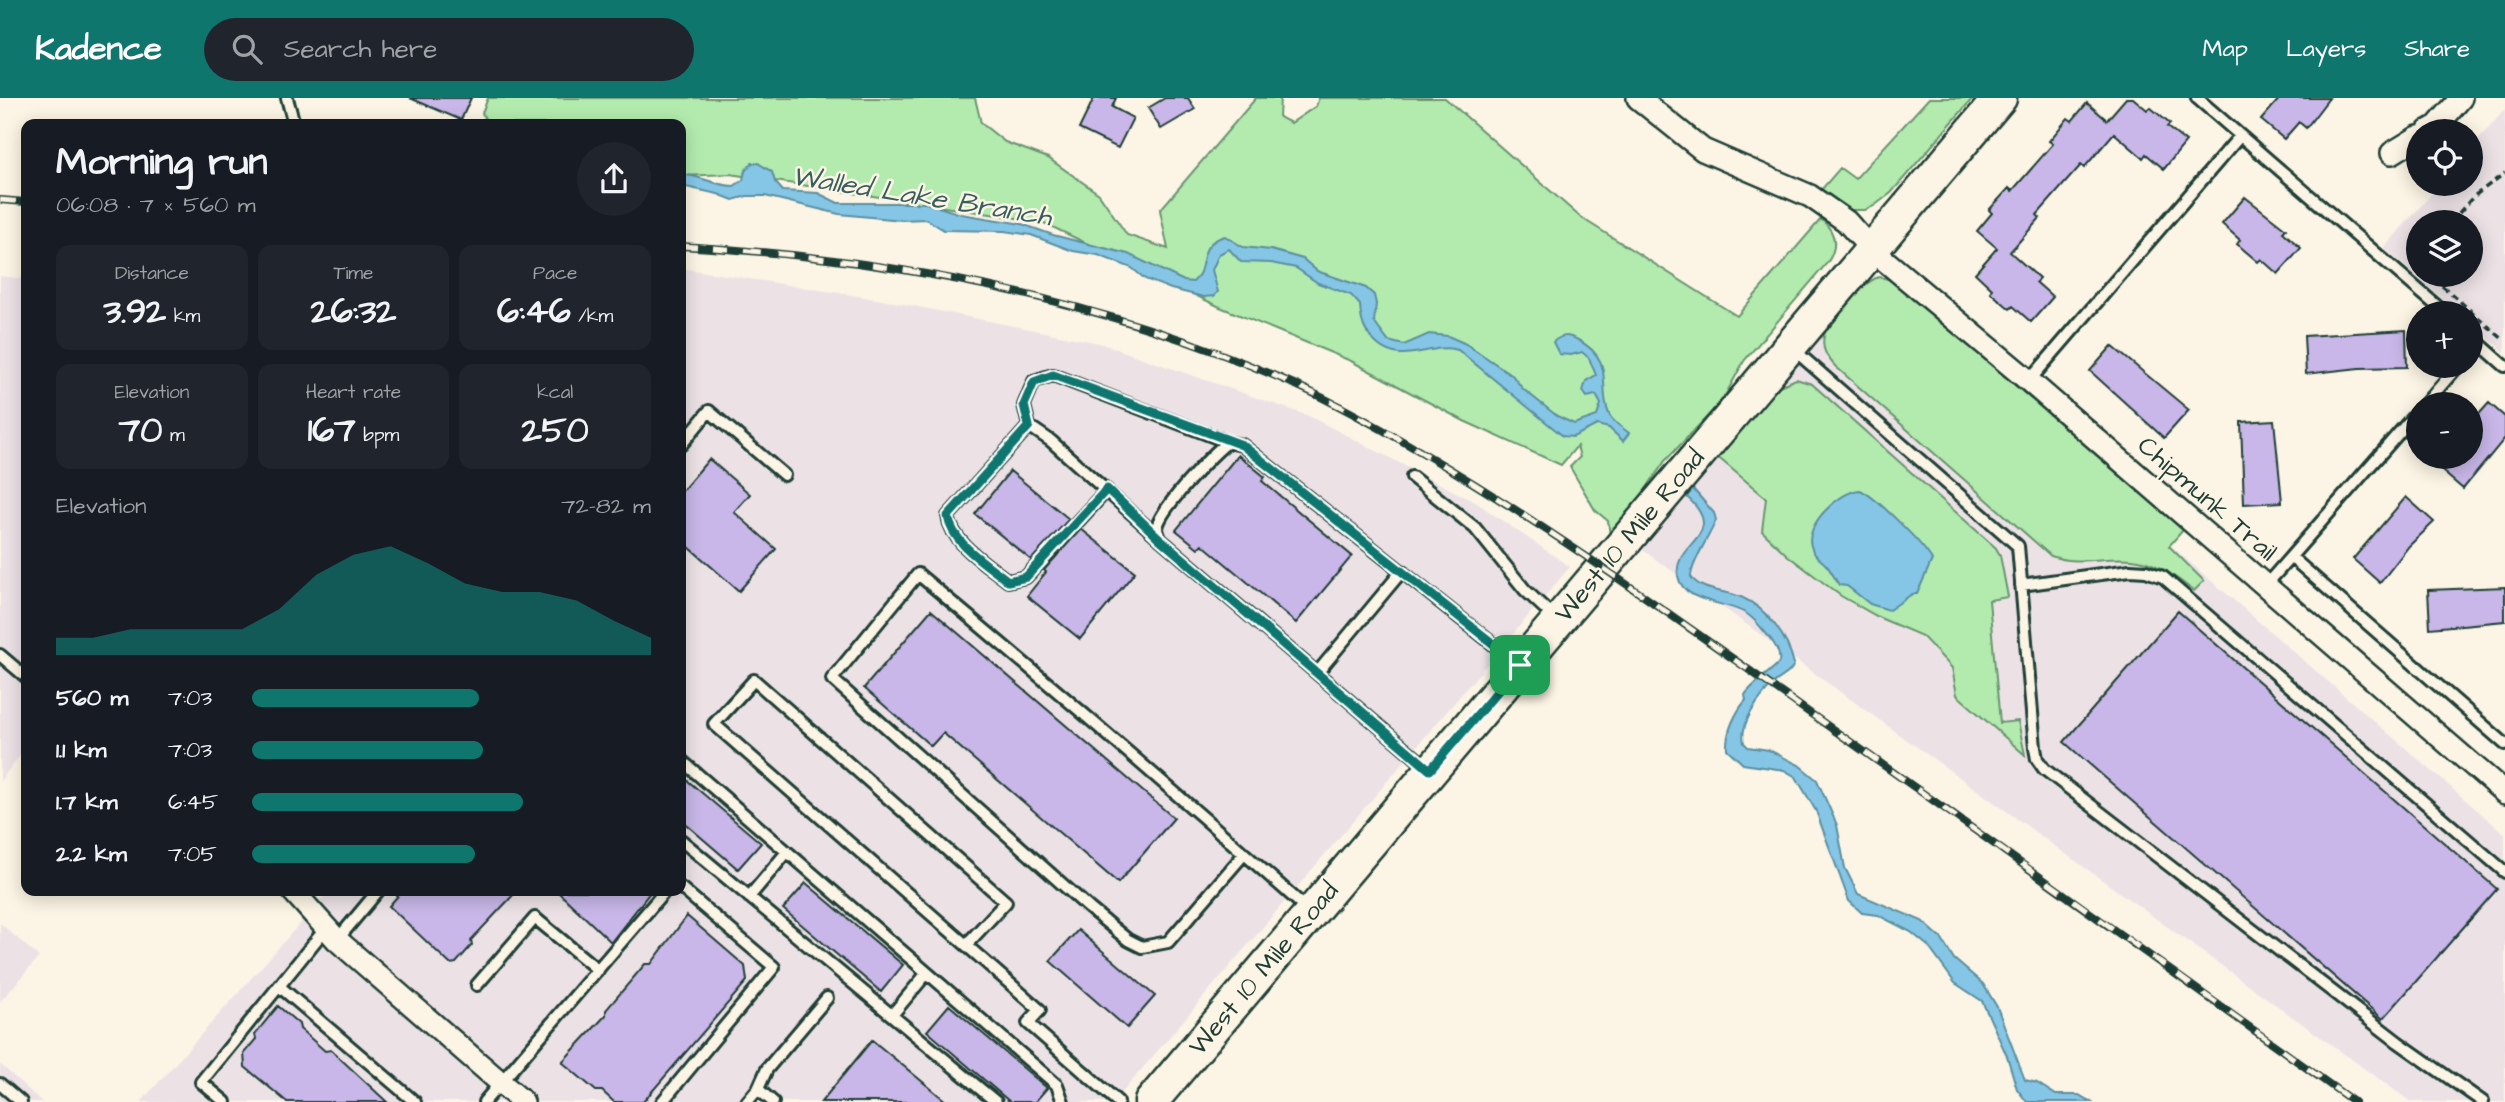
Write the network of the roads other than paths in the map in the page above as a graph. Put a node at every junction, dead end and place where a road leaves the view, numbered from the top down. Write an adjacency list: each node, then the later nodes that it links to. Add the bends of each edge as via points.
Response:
1 (287, 98): 6 (lane)
2 (1638, 98): 11 (street, Chipmunk Trail, via 1703,150 1810,196 1846,221)
3 (2000, 98): 11 (main road, West 10 Mile Road)
4 (2197, 98): 8 (lane)
5 (2461, 98): 7 (street)
6 (293, 119)
7 (2443, 119)
8 (2240, 136): 12 (lane); 17 (lane)
9 (2406, 144): 10 (street)
10 (2392, 153)
11 (1871, 249): 13 (main road, West 10 Mile Road); 17 (street, Chipmunk Trail)
12 (2431, 301)
13 (1790, 346): 29 (lane, via 2018,546); 31 (main road, West 10 Mile Road)
14 (2483, 350): 15 (lane)
15 (2505, 366)
16 (2448, 378): 18 (lane)
17 (2029, 381): 30 (street, Chipmunk Trail)
18 (2435, 392)
19 (2406, 425): 27 (lane)
20 (1029, 426): 22 (lane, via 1024,405 1034,382 1053,375); 25 (lane); 25 (lane, via 948,516 958,539 1008,581 1026,577)
21 (686, 439): 23 (lane, via 709,411)
22 (1228, 442): 26 (lane, via 1213,453 1162,516 1157,529); 28 (lane, via 1242,445)
23 (784, 475)
24 (1412, 477): 31 (lane, via 1475,528 1525,590)
25 (1107, 489): 26 (lane)
26 (1160, 539): 35 (lane)
27 (2291, 557): 30 (lane); 36 (lane)
28 (1402, 571): 33 (lane); 35 (lane)
29 (2021, 585): 43 (lane, via 2130,570 2163,577); 73 (lane, via 2035,748 2044,769 2398,1042)
30 (2266, 585): 39 (street, Chipmunk Trail)
31 (1558, 621): 33 (main road, West 10 Mile Road)
32 (0, 655): 34 (lane)
33 (1520, 665): 38 (main road, West 10 Mile Road)
34 (21, 673)
35 (1317, 673): 38 (lane)
36 (2505, 744)
37 (686, 764): 41 (lane)
38 (1430, 770): 49 (main road, West 10 Mile Road)
39 (2505, 793)
40 (686, 843): 48 (lane)
41 (787, 852): 48 (lane); 53 (lane)
42 (1244, 854): 42 (lane, via 918,574 832,679 1089,908 1142,947 1168,942); 49 (lane)
43 (2505, 872)
44 (686, 892): 66 (lane, via 774,967)
45 (302, 896): 50 (street)
46 (373, 896): 50 (lane)
47 (661, 896): 52 (lane)
48 (750, 897): 57 (lane)
49 (1310, 912): 72 (main road, West 10 Mile Road)
50 (332, 934): 54 (lane); 58 (street)
51 (966, 946): 51 (lane, via 714,724 754,680 1006,902); 71 (lane, via 1040,1010 1028,1023)
52 (598, 970): 55 (lane, via 536,918); 58 (lane)
53 (927, 973): 57 (lane); 70 (lane, via 1057,1085)
54 (279, 985): 62 (lane, via 201,1083); 63 (lane)
55 (477, 985)
56 (827, 998): 60 (lane, via 767,1069)
57 (892, 1015): 69 (lane)
58 (501, 1083): 64 (lane); 65 (street)
59 (0, 1084): 61 (lane)
60 (758, 1089): 67 (lane); 68 (lane)
61 (21, 1102)
62 (225, 1102)
63 (415, 1102)
64 (484, 1102)
65 (523, 1102)
66 (662, 1102)
67 (747, 1102)
68 (773, 1102)
69 (996, 1102)
70 (1063, 1102)
71 (1118, 1102)
72 (1151, 1102)
73 (2483, 1102)

